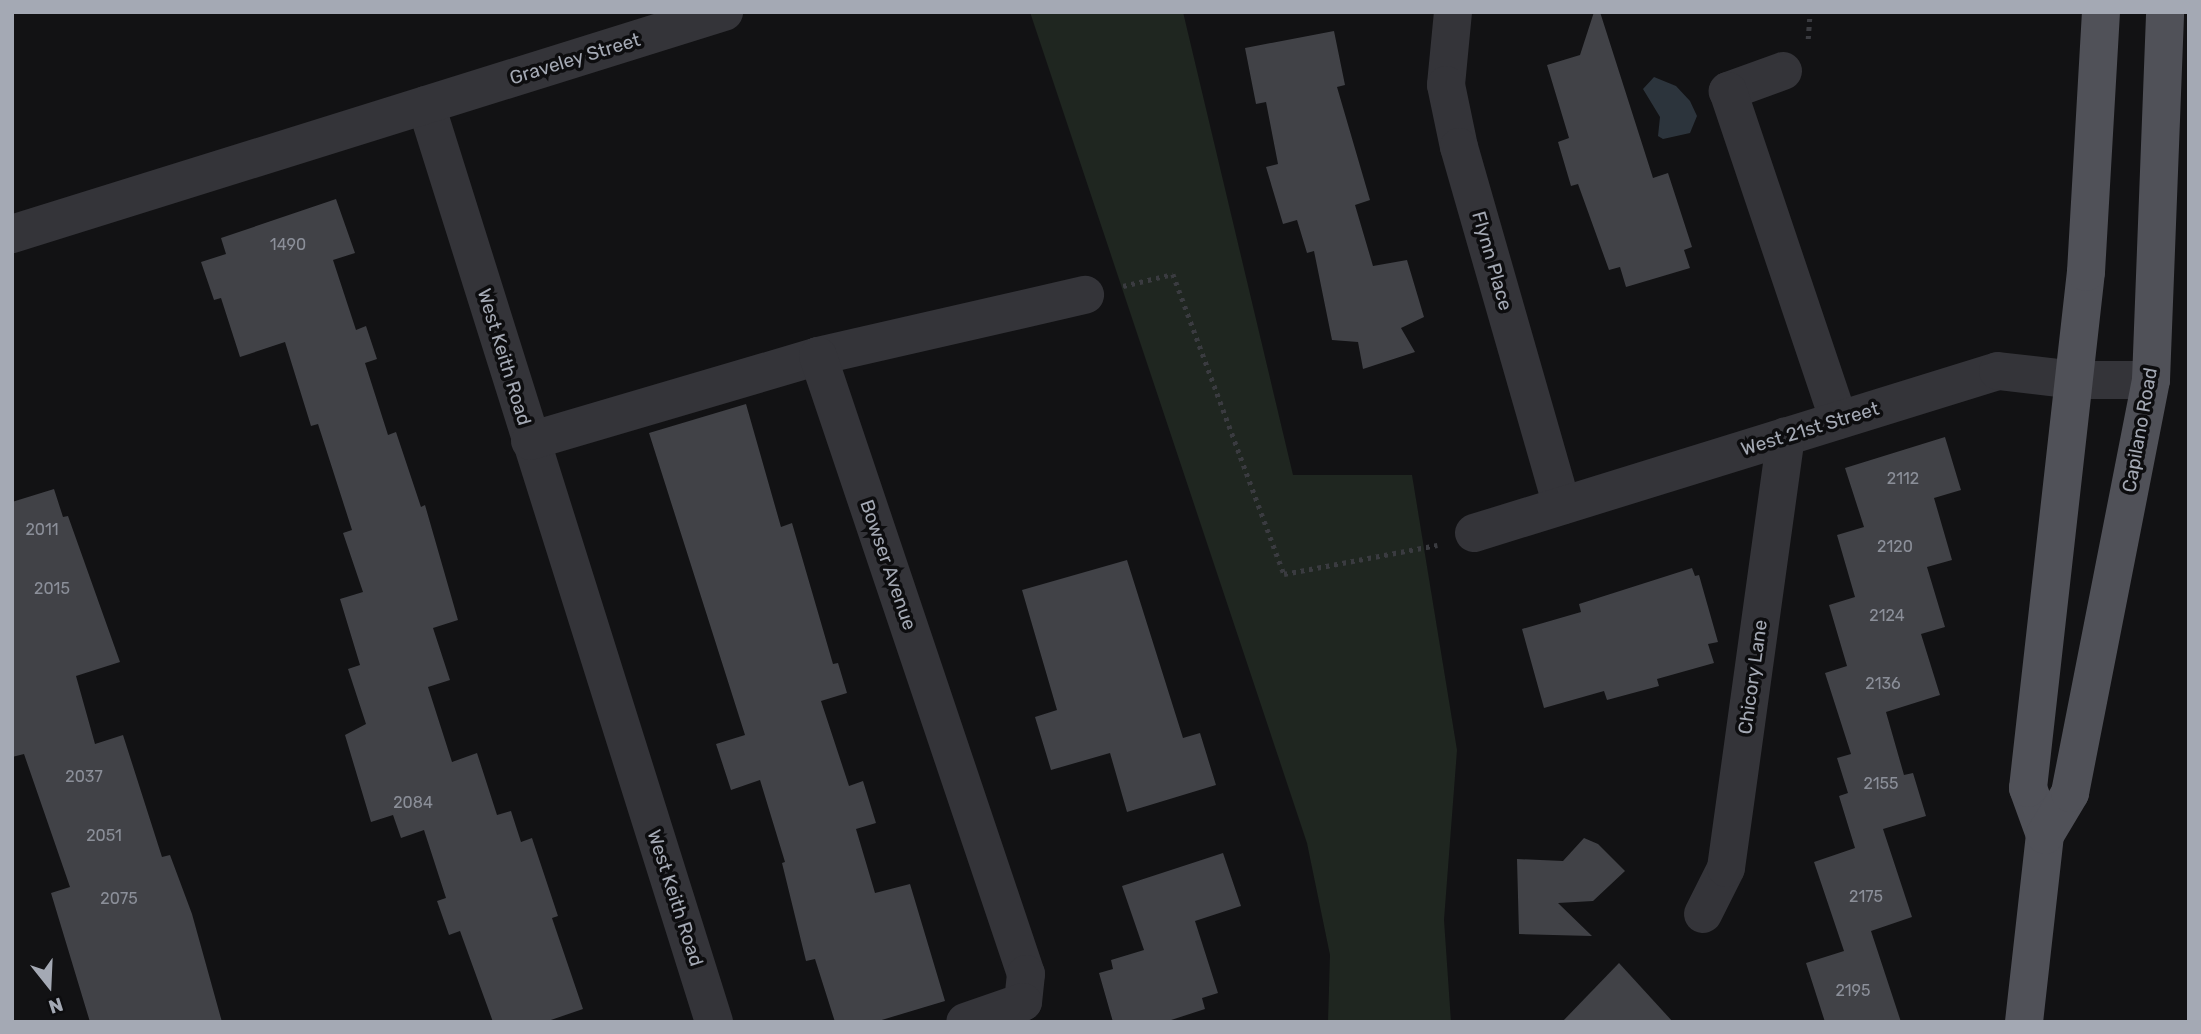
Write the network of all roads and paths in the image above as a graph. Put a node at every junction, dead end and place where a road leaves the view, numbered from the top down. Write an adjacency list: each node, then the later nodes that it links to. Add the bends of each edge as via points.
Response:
1 (724, 12): 6 (street, Graveley Street)
2 (1454, 12): 15 (street, Flynn Place, via 1446,85)
3 (2101, 12): 10 (main road, Capilano Road)
4 (2165, 12): 11 (main road, Capilano Road)
5 (1783, 71): 12 (street, via 1728,91)
6 (426, 105): 7 (street); 14 (street, West Keith Road)
7 (12, 234)
8 (1085, 295): 9 (street); 16 (path, via 1173,274 1284,574)
9 (818, 356): 14 (street); 20 (street, Bowser Avenue, via 1026,974 1023,1002)
10 (2076, 380): 11 (street, West 21st Street); 12 (street, West 21st Street, via 1998,372); 17 (main road, Capilano Road, via 2028,788)
11 (2151, 380): 17 (main road, Capilano Road, via 2070,793)
12 (1839, 420): 13 (street, West 21st Street)
13 (1786, 436): 15 (street, West 21st Street); 18 (street, Chicory Lane, via 1726,868)
14 (530, 441): 19 (street, West Keith Road)
15 (1562, 506): 16 (street, West 21st Street)
16 (1460, 538)
17 (2045, 835): 21 (main road, Capilano Road)
18 (1703, 914)
19 (715, 1022)
20 (965, 1022)
21 (2024, 1022)

